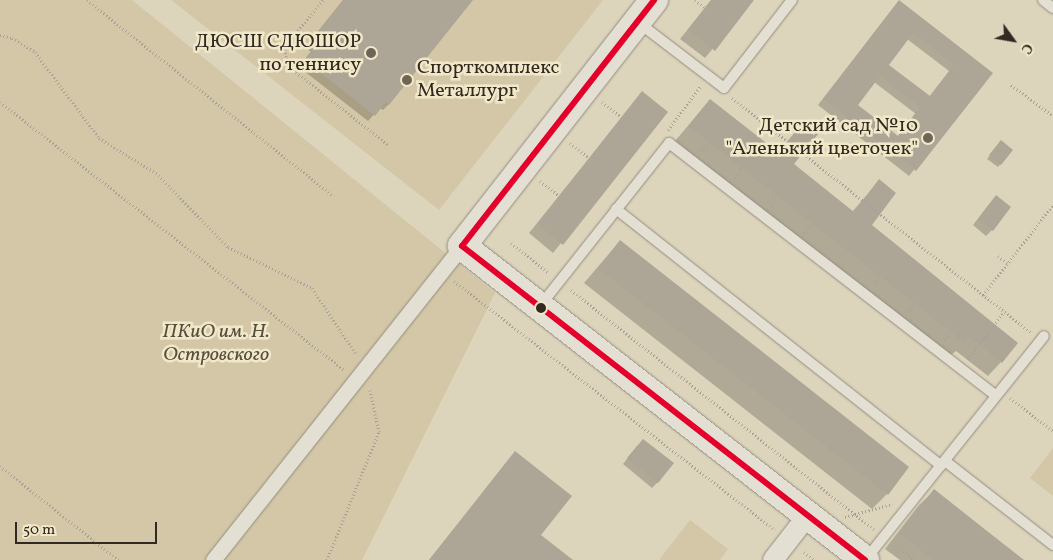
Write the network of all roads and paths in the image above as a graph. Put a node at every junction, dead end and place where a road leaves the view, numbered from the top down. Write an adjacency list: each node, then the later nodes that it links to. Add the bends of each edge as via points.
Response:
1 (86, 0): 18 (path)
2 (323, 0): 17 (path, via 285,49 289,65)
3 (654, 0): 9 (main road)
4 (695, 0): 7 (path)
5 (792, 0): 13 (lane)
6 (1043, 0): 8 (lane)
7 (705, 8)
8 (1053, 8)
9 (637, 22): 11 (lane); 22 (main road)
10 (0, 35): 32 (path, via 12,38 35,52 99,138 156,173 228,247 312,288)
11 (708, 76): 13 (lane); 16 (path, via 668,131)
12 (1012, 85): 15 (path)
13 (724, 88): 27 (path, via 736,101)
14 (0, 102): 32 (path)
15 (1053, 116)
16 (669, 143): 20 (lane); 31 (lane)
17 (388, 145)
18 (333, 196)
19 (1053, 205): 24 (path)
20 (616, 210): 26 (lane); 35 (lane)
21 (512, 243): 26 (path)
22 (462, 246): 25 (street); 28 (main road)
23 (998, 256): 24 (path)
24 (1008, 264): 27 (path)
25 (442, 271): 32 (street); 41 (path)
26 (560, 281): 28 (lane); 38 (path)
27 (983, 295): 29 (path)
28 (540, 307): 39 (main road)
29 (1004, 312): 30 (path); 31 (path)
30 (1042, 338): 33 (lane)
31 (961, 369): 33 (lane)
32 (360, 374): 44 (street); 45 (path, via 379,432)
33 (998, 393): 34 (path); 35 (lane)
34 (1053, 432)
35 (943, 463): 37 (lane); 42 (lane)
36 (0, 466): 43 (path)
37 (916, 497): 38 (path); 40 (lane)
38 (855, 514): 39 (path); 40 (path)
39 (814, 520): 41 (street); 47 (main road)
40 (884, 537): 47 (lane); 48 (path)
41 (788, 540): 46 (street)
42 (1053, 545)
43 (118, 560)
44 (212, 560)
45 (327, 560)
46 (773, 560)
47 (866, 560)
48 (914, 560)

